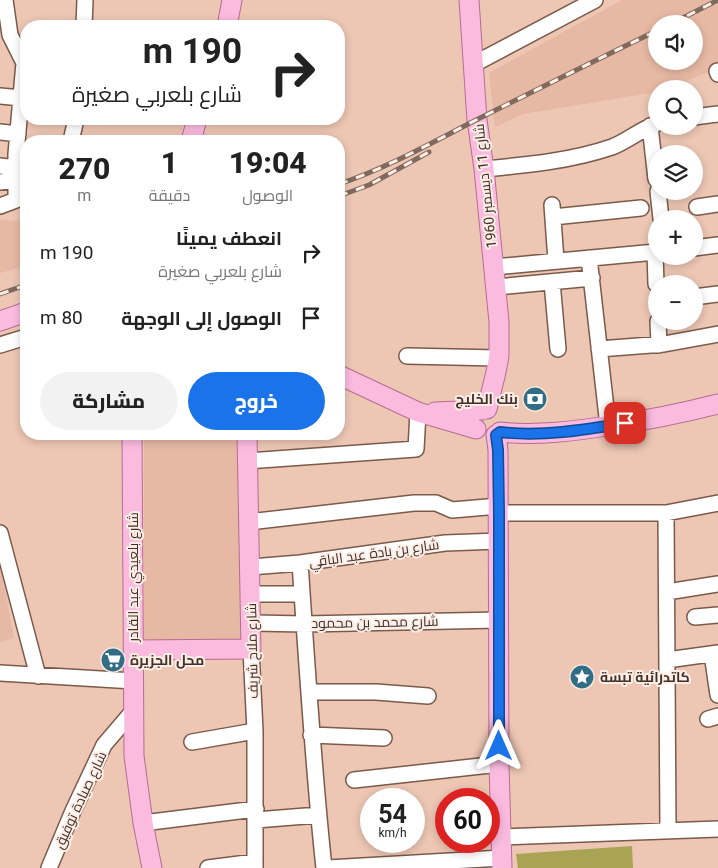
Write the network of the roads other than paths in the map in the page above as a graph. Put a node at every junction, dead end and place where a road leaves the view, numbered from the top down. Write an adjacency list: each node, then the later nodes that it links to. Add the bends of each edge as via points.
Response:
1 (5, 0): 8 (street)
2 (85, 0): 6 (street)
3 (232, 0): 7 (main road)
4 (469, 0): 10 (main road, شارع 11 ديسمبر 1960)
5 (596, 0): 10 (street)
6 (84, 20)
7 (228, 20)
8 (4, 25): 9 (street)
9 (20, 54)
10 (474, 64): 21 (main road, شارع 11 ديسمبر 1960)
11 (0, 96): 12 (street)
12 (20, 98)
13 (20, 110): 18 (street)
14 (718, 114): 15 (street)
15 (703, 116)
16 (648, 128): 21 (street, via 627,140 592,152 532,165)
17 (0, 132): 18 (street)
18 (18, 134): 19 (street)
19 (19, 164): 20 (street); 22 (street); 24 (street, via 16,200)
20 (0, 166)
21 (484, 169): 32 (main road, شارع 11 ديسمبر 1960)
22 (0, 182)
23 (718, 204): 25 (street)
24 (0, 206)
25 (697, 207)
26 (641, 208): 31 (street, via 553,211)
27 (718, 245): 28 (street)
28 (703, 247)
29 (648, 253): 30 (street)
30 (589, 258): 31 (street); 33 (street)
31 (556, 261): 32 (street)
32 (494, 267): 35 (main road, شارع 11 ديسمبر 1960)
33 (592, 278): 34 (street); 48 (street)
34 (552, 282): 35 (street); 47 (street)
35 (496, 287): 50 (main road, شارع 11 ديسمبر 1960, via 499,322)
36 (718, 294): 37 (street)
37 (703, 296)
38 (20, 314): 39 (main road)
39 (0, 321)
40 (20, 328): 42 (main road)
41 (658, 330): 46 (street)
42 (0, 334)
43 (718, 334): 46 (street)
44 (20, 340): 45 (street)
45 (0, 345)
46 (658, 345): 48 (street)
47 (558, 349)
48 (599, 349): 55 (street)
49 (407, 356): 50 (street)
50 (497, 365): 54 (main road, شارع 11 ديسمبر 1960)
51 (345, 378): 53 (main road)
52 (718, 404): 55 (main road)
53 (418, 412): 54 (main road); 58 (street, via 416,449)
54 (491, 423): 55 (main road, via 539,433); 60 (main road, شارع 11 ديسمبر 1960, via 498,465)
55 (608, 426)
56 (132, 440): 76 (main road, شارع بلعيدي عبد القادر)
57 (248, 440): 58 (main road, شارع ملاح شريف)
58 (248, 461): 62 (main road, شارع ملاح شريف)
59 (718, 504): 61 (street)
60 (499, 510): 61 (street); 62 (street, via 452,510 436,503 414,502); 64 (main road, شارع 11 ديسمبر 1960)
61 (666, 513): 68 (street)
62 (249, 522): 66 (main road, شارع ملاح شريف)
63 (0, 534): 81 (street)
64 (499, 541): 65 (street, شارع بن بادة عبد الباقي, via 445,543); 73 (main road, شارع 11 ديسمبر 1960)
65 (300, 563): 66 (street, شارع بن بادة عبد الباقي); 70 (street)
66 (250, 567): 69 (main road, شارع ملاح شريف)
67 (718, 584): 68 (street)
68 (667, 592): 79 (street)
69 (251, 594): 70 (street); 74 (main road, شارع ملاح شريف)
70 (302, 594): 75 (street)
71 (718, 615): 72 (street)
72 (695, 616)
73 (499, 620): 75 (street, شارع محمد بن محمود); 91 (main road, شارع 11 ديسمبر 1960)
74 (250, 623): 75 (street, شارع محمد بن محمود); 77 (main road, شارع ملاح شريف)
75 (305, 624): 83 (street)
76 (134, 650): 77 (main road); 82 (main road, شارع بلعيدي عبد القادر)
77 (251, 650): 87 (street, شارع ملاح شريف)
78 (715, 654): 79 (street); 84 (street)
79 (667, 660): 97 (street)
80 (0, 673): 81 (street)
81 (38, 676): 82 (street)
82 (134, 681): 86 (main road, شارع بلعيدي عبد القادر)
83 (309, 692): 85 (street); 88 (street)
84 (718, 695)
85 (428, 696)
86 (133, 711): 95 (main road, شارع بلعيدي عبد القادر, via 134,756); 101 (street, شارع صيادة توفيق, via 104,745)
87 (255, 731): 90 (street); 93 (street, شارع ملاح شريف)
88 (311, 735): 89 (street); 94 (street)
89 (384, 738)
90 (192, 742)
91 (499, 764): 92 (street); 98 (main road, شارع 11 ديسمبر 1960)
92 (354, 780)
93 (256, 815): 94 (street); 95 (street); 100 (street, شارع ملاح شريف)
94 (318, 815): 104 (street)
95 (143, 823): 102 (main road, شارع بلعيدي عبد القادر)
96 (718, 829): 97 (street)
97 (668, 831): 98 (street)
98 (501, 837): 99 (main road, شارع 11 ديسمبر 1960)
99 (502, 863): 105 (street)
100 (255, 865): 103 (street)
101 (49, 868)
102 (152, 868)
103 (208, 868)
104 (324, 868)
105 (328, 868)

